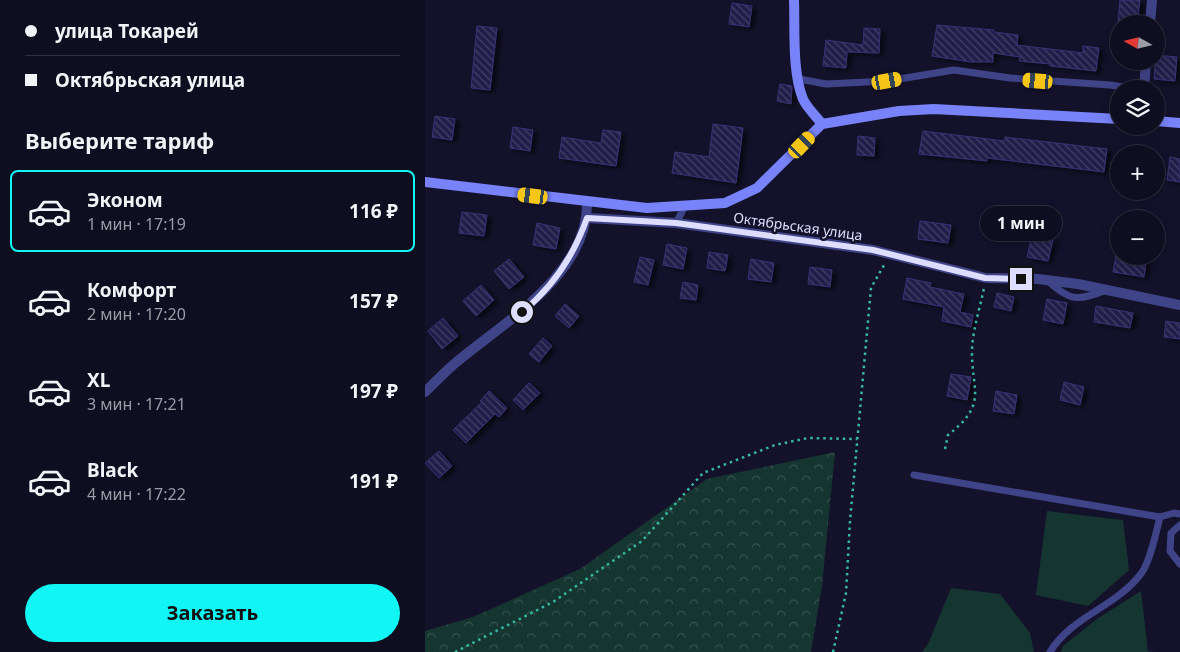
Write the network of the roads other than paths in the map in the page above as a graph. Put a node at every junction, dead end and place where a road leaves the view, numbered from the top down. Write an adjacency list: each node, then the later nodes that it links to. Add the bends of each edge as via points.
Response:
1 (794, 0): 4 (street)
2 (1152, 0): 3 (street)
3 (1151, 15)
4 (799, 79): 5 (lane, via 827,84 887,81 953,70 1010,78); 9 (street, via 804,99)
5 (1110, 85)
6 (1110, 119): 9 (street, via 934,109 899,111)
7 (1165, 122): 8 (street)
8 (1180, 123)
9 (822, 124): 12 (street, via 757,188 725,203)
10 (425, 182): 11 (street)
11 (587, 203): 12 (street, via 647,208); 13 (street)
12 (685, 206): 14 (lane)
13 (587, 218): 14 (street, Октябрьская улица); 16 (street, via 565,265 536,301 452,366)
14 (676, 223): 15 (street, Октябрьская улица, via 873,250 985,278 1047,280)
15 (1180, 305)
16 (425, 392)
17 (914, 475): 19 (lane)
18 (1180, 514): 19 (lane)
19 (1160, 517): 22 (lane, via 1141,574 1104,608 1075,624)
20 (1180, 525): 21 (lane, via 1171,533 1170,550)
21 (1180, 564)
22 (1050, 652)

